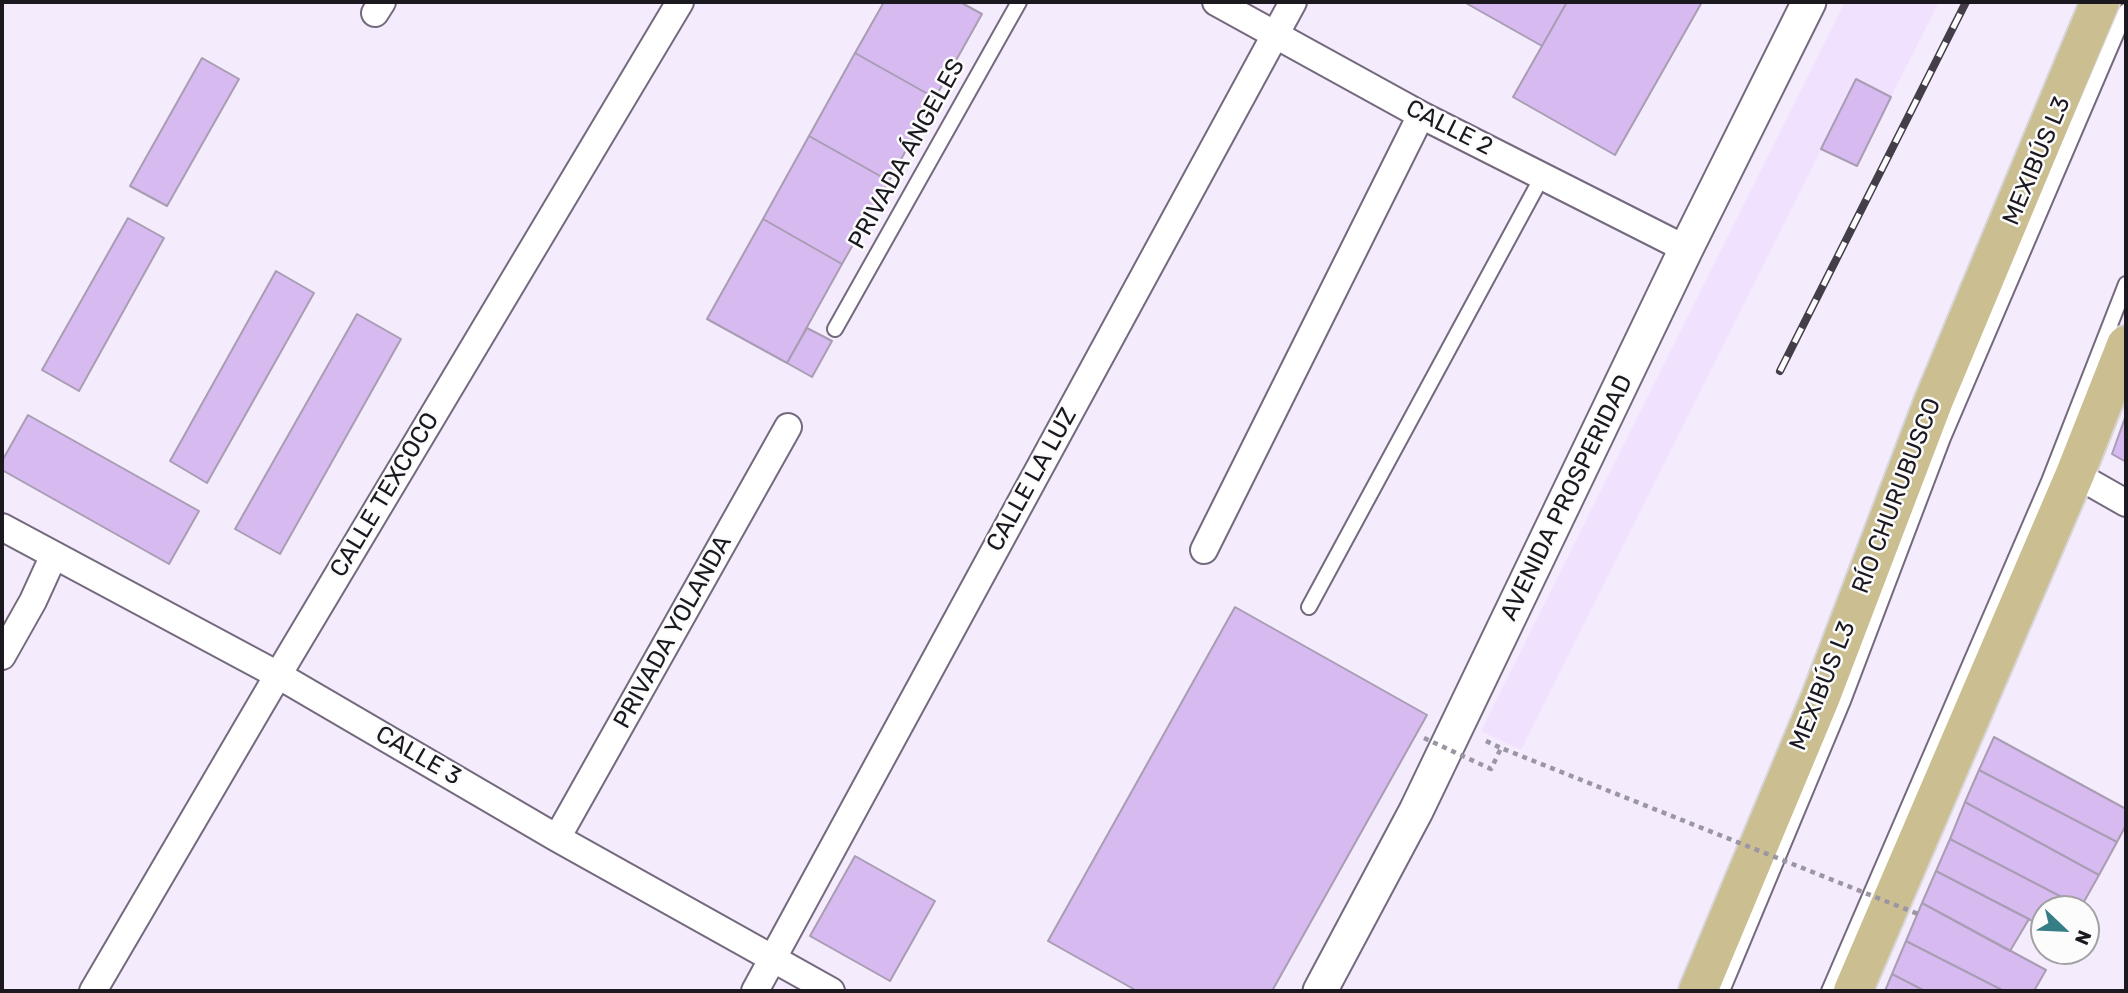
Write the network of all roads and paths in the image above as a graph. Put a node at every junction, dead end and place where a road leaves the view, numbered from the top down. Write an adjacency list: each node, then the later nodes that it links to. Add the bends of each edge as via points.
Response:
1 (680, 2): 23 (street, CALLE TEXCOCO)
2 (1019, 2): 13 (lane, PRIVADA ÁNGELES)
3 (1216, 2): 8 (street, CALLE 2)
4 (1293, 2): 8 (street, CALLE LA LUZ)
5 (1809, 2): 11 (street, AVENIDA PROSPERIDAD)
6 (2100, 2): 32 (main road, RÍO CHURUBUSCO, via 1934,400 1820,699)
7 (2126, 10): 33 (lane, MEXIBÚS L3, via 1943,438 1843,701)
8 (1275, 34): 9 (street, CALLE 2); 27 (street, CALLE LA LUZ)
9 (1421, 115): 10 (street, CALLE 2); 19 (street)
10 (1543, 175): 11 (street, CALLE 2); 21 (lane)
11 (1686, 249): 31 (street, AVENIDA PROSPERIDAD, via 1416,811)
12 (2126, 284): 34 (lane, via 2049,481)
13 (835, 329)
14 (2126, 345): 16 (main road)
15 (788, 427): 25 (street, PRIVADA YOLANDA)
16 (2075, 474): 17 (street); 35 (main road)
17 (2126, 503)
18 (2, 527): 20 (street, CALLE 3)
19 (1204, 550)
20 (54, 555): 22 (street); 23 (street, CALLE 3)
21 (1309, 607)
22 (2, 656)
23 (278, 675): 25 (street, CALLE 3); 28 (street, CALLE TEXCOCO)
24 (1424, 738): 26 (path, bridge, via 1491,769 1502,748)
25 (557, 838): 27 (street, CALLE 3)
26 (1918, 914)
27 (772, 959): 29 (street, CALLE LA LUZ); 30 (street, CALLE 3)
28 (93, 991)
29 (755, 991)
30 (831, 991)
31 (1320, 991)
32 (1698, 991)
33 (1722, 991)
34 (1829, 991)
35 (1853, 991)

